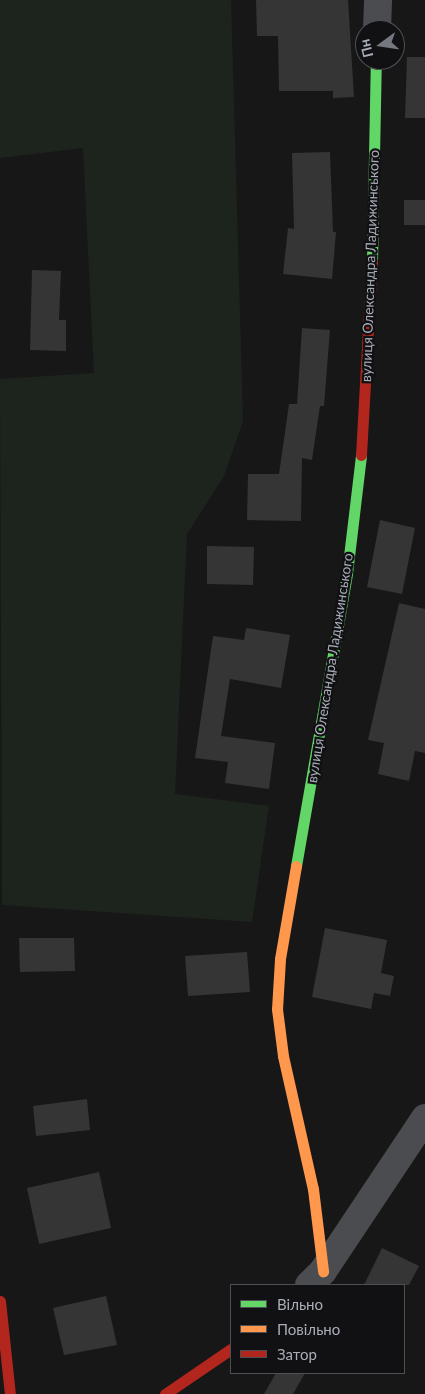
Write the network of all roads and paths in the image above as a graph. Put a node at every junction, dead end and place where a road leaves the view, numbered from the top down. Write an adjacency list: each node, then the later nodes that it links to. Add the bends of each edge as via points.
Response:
1 (378, 0): 2 (street)
2 (377, 20)
3 (376, 70): 5 (street, вулиця Олександра Ладижинського, via 370,339 361,458 347,573 280,959 277,1008 283,1056 313,1189)
4 (425, 1118): 5 (street)
5 (316, 1278)
6 (0, 1301): 8 (street)
7 (230, 1350): 9 (street)
8 (10, 1394)
9 (165, 1394)

